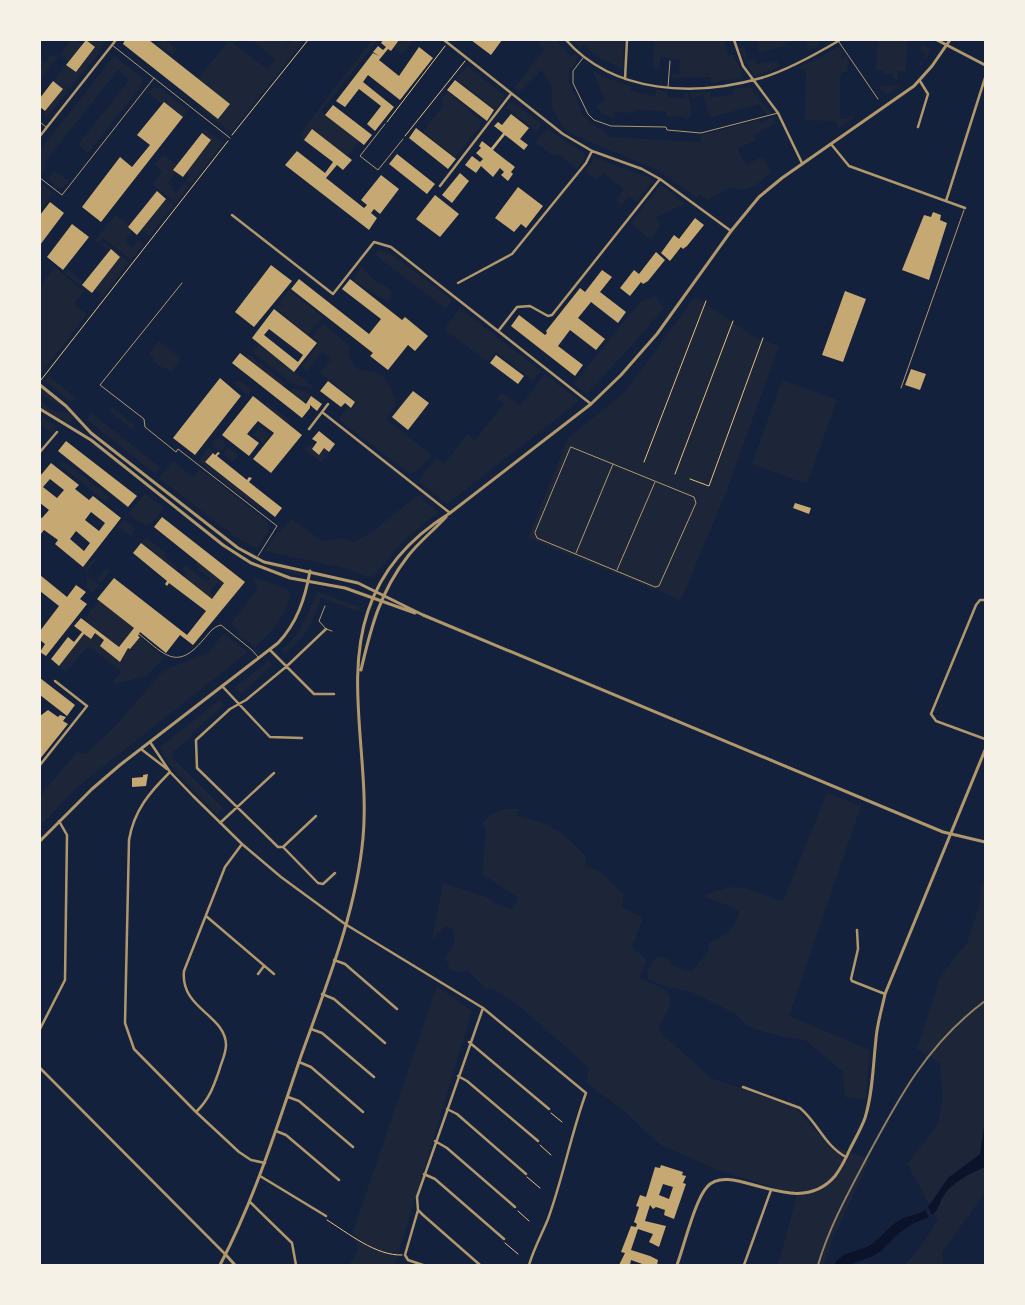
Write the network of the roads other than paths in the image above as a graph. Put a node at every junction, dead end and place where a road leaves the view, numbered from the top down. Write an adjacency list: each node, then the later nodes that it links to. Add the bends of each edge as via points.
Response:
1 (116, 40): 9 (street)
2 (444, 40): 20 (street)
3 (566, 40): 11 (street)
4 (627, 40): 16 (street)
5 (734, 40): 17 (street, via 743,66)
6 (936, 40): 10 (street)
7 (950, 40): 10 (street)
8 (839, 41): 17 (street, via 769,76); 21 (lane)
9 (112, 45): 14 (lane); 25 (street)
10 (947, 45): 13 (street); 18 (street)
11 (583, 58): 16 (street); 22 (lane, via 573,71 573,83 588,114 602,124 666,127 667,130 700,133)
12 (670, 61): 19 (lane)
13 (985, 65)
14 (154, 78): 28 (lane); 33 (lane, via 62,195)
15 (985, 78): 36 (street)
16 (625, 79): 19 (street)
17 (753, 80): 19 (street, via 714,87); 22 (street)
18 (920, 81): 26 (street, via 928,94); 30 (street)
19 (668, 88)
20 (512, 94): 31 (street, via 562,134); 35 (street)
21 (878, 99)
22 (778, 113): 32 (street)
23 (40, 122): 25 (lane)
24 (385, 124): 29 (lane, via 360,156 378,170)
25 (47, 127): 27 (street)
26 (918, 127)
27 (40, 136)
28 (230, 138)
29 (403, 139)
30 (832, 144): 32 (street); 36 (street, via 849,166)
31 (592, 151): 34 (street); 41 (street, via 576,176 512,254)
32 (802, 163): 39 (street, via 759,197)
33 (40, 178)
34 (660, 179): 39 (street); 42 (street, via 552,315 530,306 517,307)
35 (440, 186)
36 (946, 201): 37 (street)
37 (964, 208): 44 (lane)
38 (232, 215): 42 (street, via 333,294 374,242 391,247)
39 (731, 231): 46 (street, via 657,334 622,375)
40 (182, 282): 56 (lane, via 100,386 144,420 145,427 176,452 178,450 199,465 277,526)
41 (458, 283)
42 (499, 331): 46 (street)
43 (40, 383): 56 (street, via 91,433 219,534)
44 (901, 388)
45 (328, 404): 48 (street)
46 (591, 404): 54 (street)
47 (40, 409): 59 (street, via 90,440 239,556 269,572)
48 (322, 412): 49 (street); 54 (street)
49 (309, 429)
50 (57, 432): 51 (street)
51 (40, 452)
52 (613, 463): 53 (lane); 55 (lane); 55 (lane, via 571,447 535,533 537,538)
53 (656, 481): 58 (lane); 58 (lane, via 694,497 696,503 659,586)
54 (449, 514): 60 (street, via 426,529 404,550); 61 (street, via 409,556)
55 (576, 554): 58 (lane)
56 (256, 559): 57 (street)
57 (310, 571): 59 (street); 60 (street, via 343,578)
58 (617, 571)
59 (308, 581): 62 (street, via 334,585); 70 (street, via 293,624)
60 (376, 591): 61 (street); 62 (street)
61 (384, 595): 64 (street); 66 (street)
62 (373, 599): 64 (street); 73 (street, via 363,630)
63 (985, 600): 79 (street, via 976,605 931,714 936,721)
64 (380, 602): 66 (street); 73 (street, via 370,628)
65 (325, 606): 67 (lane, via 319,621)
66 (423, 615): 90 (street)
67 (326, 629): 68 (lane); 72 (street)
68 (332, 631)
69 (139, 634): 71 (lane, via 166,656 180,658 194,652 214,627 221,625)
70 (270, 650): 71 (street); 72 (street)
71 (258, 658): 75 (street)
72 (287, 666): 76 (street, via 314,694); 77 (street)
73 (360, 674): 97 (street, via 365,815 360,869)
74 (55, 681): 83 (street, via 87,706)
75 (222, 686): 77 (street); 80 (street)
76 (334, 694)
77 (238, 704): 78 (street, via 270,736); 86 (street, via 196,740 197,768)
78 (302, 738)
79 (985, 739)
80 (150, 742): 81 (street); 84 (street)
81 (141, 749): 84 (street); 88 (street)
82 (985, 750): 90 (street)
83 (40, 765)
84 (170, 772): 89 (street); 119 (street, via 141,804 130,834 125,1023 134,1049)
85 (274, 773): 86 (street)
86 (236, 808): 89 (street); 94 (street, via 278,847)
87 (316, 816): 94 (street)
88 (59, 821): 91 (street); 107 (street, via 67,835 65,980)
89 (220, 823): 93 (street)
90 (950, 833): 92 (street); 104 (street)
91 (40, 841)
92 (985, 842)
93 (242, 844): 96 (street, via 225,867); 97 (street)
94 (283, 847): 95 (street, via 318,882 323,884)
95 (335, 873)
96 (206, 916): 100 (street); 119 (street, via 183,980 188,996 220,1029 226,1044 211,1093)
97 (345, 924): 99 (street); 105 (street)
98 (857, 930): 104 (street, via 858,949 852,981)
99 (334, 960): 103 (street); 106 (street, via 345,964)
100 (264, 966): 101 (street); 102 (street)
101 (258, 974)
102 (274, 974)
103 (322, 994): 108 (street); 110 (street, via 334,999)
104 (886, 994): 125 (street, via 876,1036 870,1099 863,1123)
105 (483, 1008): 109 (street); 143 (street, via 586,1093 547,1221)
106 (397, 1009)
107 (40, 1029)
108 (311, 1029): 111 (street); 114 (street, via 322,1033)
109 (469, 1042): 113 (street); 118 (street)
110 (385, 1043)
111 (300, 1062): 116 (street); 120 (street, via 311,1067)
112 (40, 1068): 137 (street)
113 (458, 1076): 117 (street); 123 (street, via 467,1080)
114 (374, 1077)
115 (743, 1087): 125 (street, via 800,1108 832,1148)
116 (288, 1097): 121 (street); 124 (street, via 299,1101)
117 (447, 1109): 122 (street); 128 (street)
118 (549, 1109)
119 (196, 1112): 126 (street, via 239,1152 251,1160)
120 (363, 1112)
121 (276, 1131): 126 (street); 130 (street, via 286,1135)
122 (436, 1141): 127 (street); 133 (street)
123 (538, 1141)
124 (353, 1147)
125 (846, 1157): 131 (street, via 835,1176 815,1189 793,1194)
126 (265, 1163): 129 (street)
127 (424, 1174): 134 (street, via 417,1197); 136 (street, via 434,1179)
128 (526, 1174)
129 (260, 1176): 132 (street); 135 (street)
130 (339, 1180)
131 (771, 1190): 144 (street, via 730,1179 720,1179 707,1186); 145 (street)
132 (250, 1202): 137 (street); 140 (street, via 292,1243)
133 (515, 1207)
134 (418, 1210): 141 (street, via 405,1255 408,1260); 142 (street)
135 (326, 1216)
136 (504, 1240)
137 (226, 1255): 138 (street); 139 (street)
138 (220, 1265)
139 (235, 1265)
140 (296, 1265)
141 (423, 1265)
142 (480, 1265)
143 (529, 1265)
144 (677, 1265)
145 (744, 1265)

